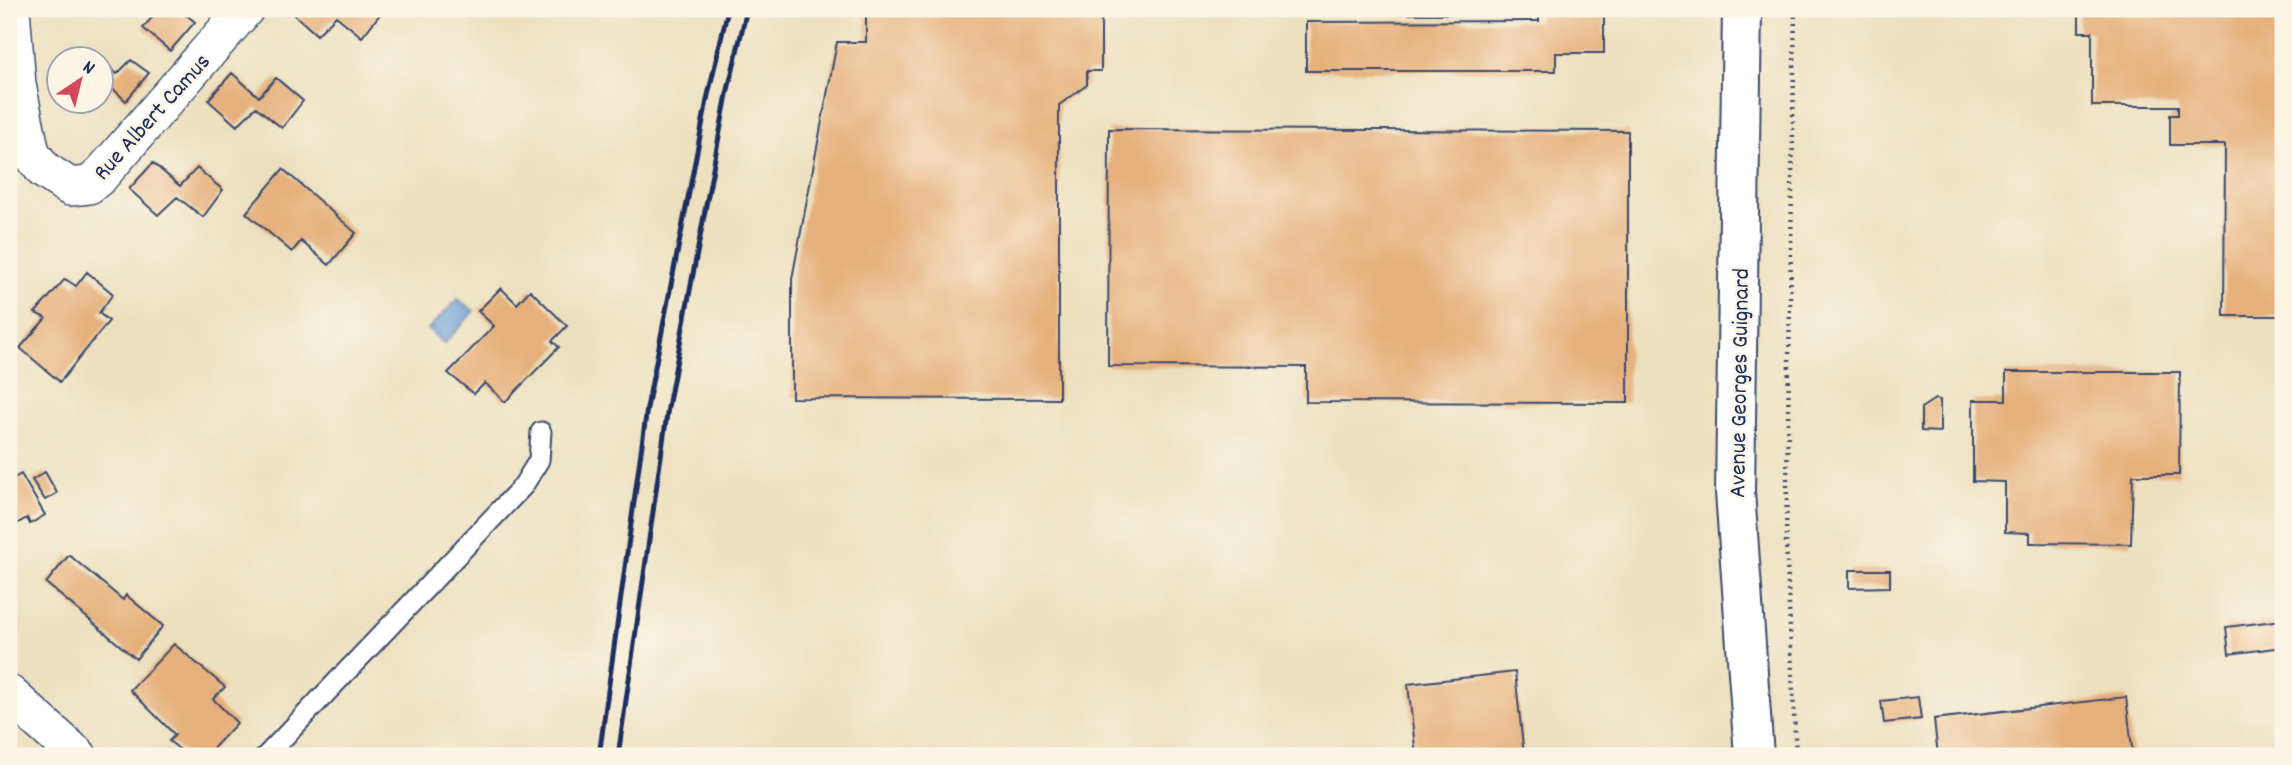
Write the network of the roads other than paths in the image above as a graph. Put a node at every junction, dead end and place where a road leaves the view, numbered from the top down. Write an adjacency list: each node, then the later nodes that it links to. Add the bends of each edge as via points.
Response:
1 (11, 9): 2 (street, Rue Albert Camus, via 17,85 31,153 44,170 70,187 89,185 99,177)
2 (245, 9)
3 (1742, 9): 8 (street, Avenue Georges Guignard, via 1735,492)
4 (541, 432): 7 (lane, via 539,460 523,486)
5 (9, 694): 6 (street)
6 (78, 756)
7 (266, 756)
8 (1754, 756)

